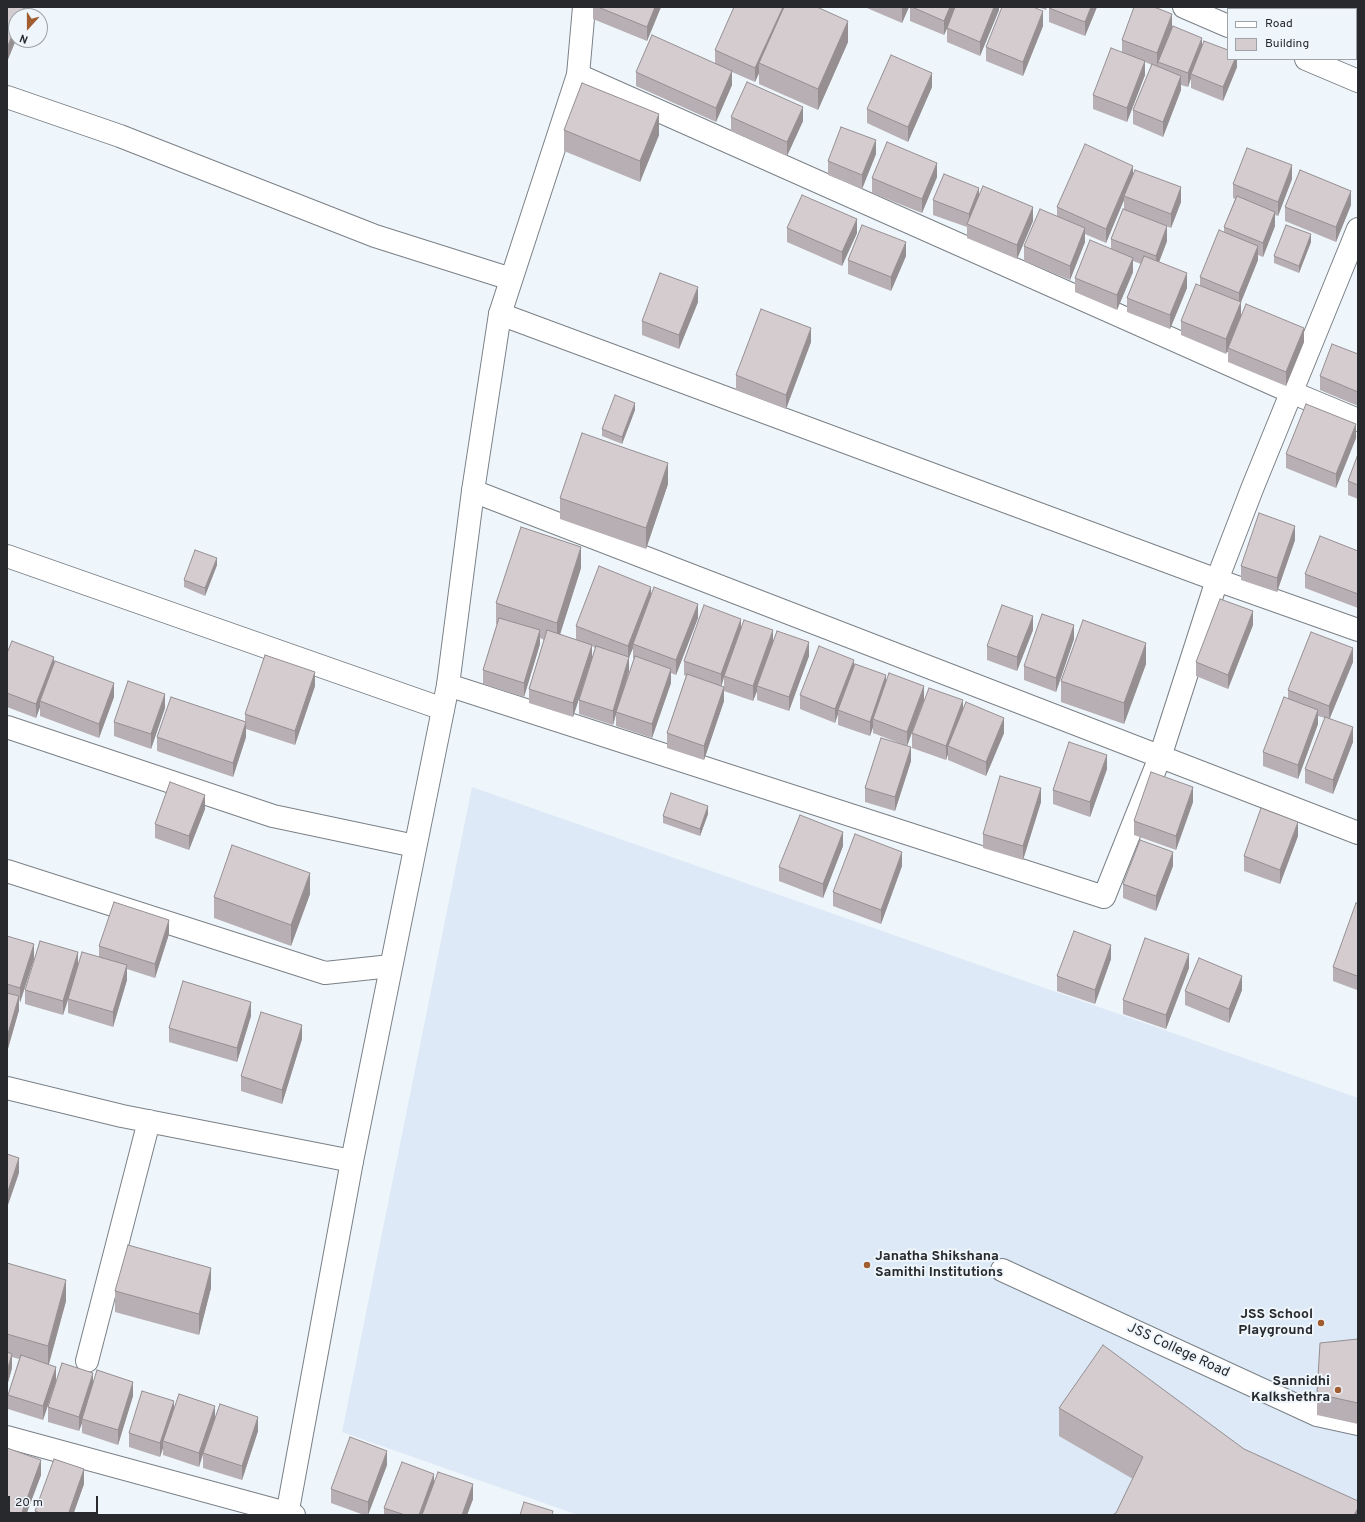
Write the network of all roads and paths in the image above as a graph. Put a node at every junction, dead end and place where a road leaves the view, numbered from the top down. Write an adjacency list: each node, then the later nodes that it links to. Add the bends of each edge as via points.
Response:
1 (584, 7): 5 (street)
2 (1184, 7): 3 (street)
3 (1227, 26)
4 (1308, 60): 6 (street)
5 (578, 75): 9 (street); 11 (street)
6 (1358, 81)
7 (7, 97): 9 (street, via 120,136 375,236)
8 (1358, 229): 11 (street)
9 (511, 279): 10 (street)
10 (500, 314): 13 (street); 15 (street)
11 (1291, 392): 12 (street); 15 (street)
12 (1358, 420)
13 (473, 491): 17 (street); 20 (street)
14 (7, 556): 18 (street)
15 (1217, 580): 16 (street); 20 (street)
16 (1358, 630)
17 (448, 685): 18 (street); 20 (street, via 1104,897)
18 (443, 709): 22 (street)
19 (7, 727): 22 (street, via 273,816)
20 (1160, 757): 21 (street)
21 (1358, 833)
22 (415, 846): 24 (street)
23 (7, 871): 24 (street, via 325,973)
24 (391, 966): 27 (street)
25 (7, 1088): 26 (street)
26 (149, 1121): 27 (street); 29 (street)
27 (352, 1161): 32 (street)
28 (1002, 1270): 30 (street, JSS College Road, via 1317,1415)
29 (87, 1361)
30 (1358, 1424)
31 (7, 1438): 32 (street)
32 (289, 1514)

